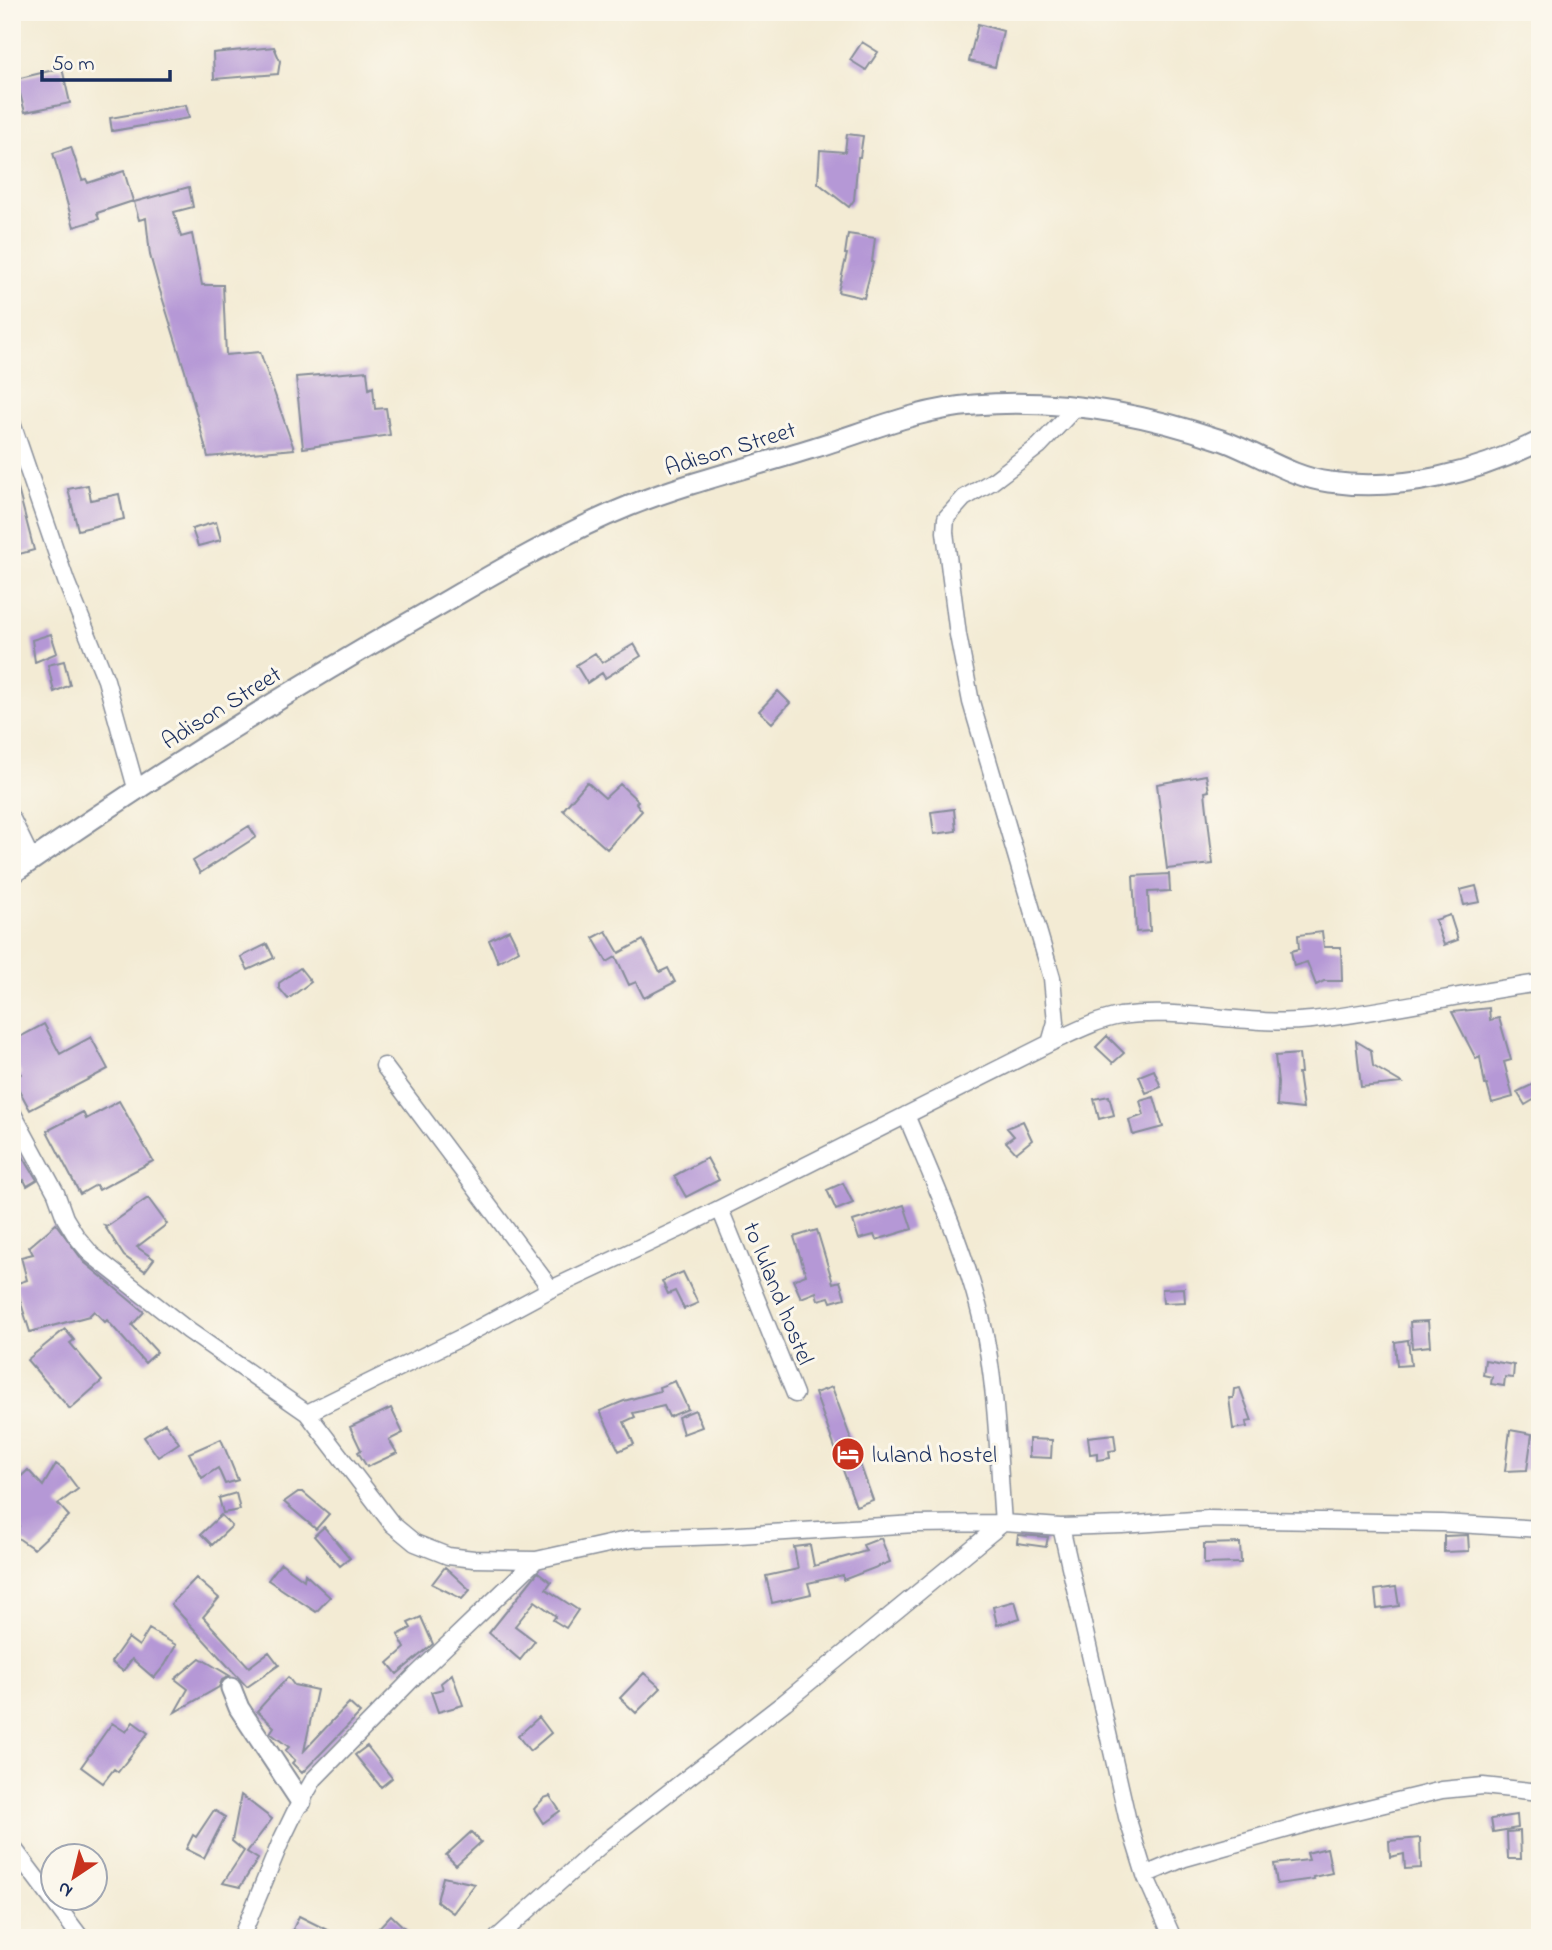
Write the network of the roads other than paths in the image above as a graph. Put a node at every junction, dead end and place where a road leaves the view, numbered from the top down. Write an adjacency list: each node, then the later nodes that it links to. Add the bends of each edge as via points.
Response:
1 (1076, 407): 3 (street, Adison Street, via 1119,411 1175,426 1223,441 1308,478 1330,482 1430,478 1480,466); 4 (street, Adison Street, via 975,405 908,416 629,506 581,527 382,638); 9 (street, via 1039,446 964,498 946,518 945,532 971,702 1052,978 1056,1022)
2 (12, 422): 4 (street, via 66,581 106,680)
3 (1540, 441)
4 (136, 788): 6 (street, Adison Street)
5 (12, 820): 6 (street)
6 (32, 860): 7 (street, Adison Street)
7 (12, 874)
8 (1540, 983): 9 (street, via 1312,1020 1119,1016)
9 (1050, 1043): 12 (street)
10 (384, 1066): 14 (street)
11 (12, 1112): 16 (street, via 65,1218 92,1255 188,1331)
12 (906, 1115): 13 (street); 17 (street, via 949,1219 983,1323)
13 (720, 1209): 14 (street); 15 (street, to luland hostel)
14 (551, 1289): 16 (street)
15 (795, 1394)
16 (307, 1413): 20 (street, via 392,1524 415,1543 448,1556)
17 (1003, 1523): 18 (street); 20 (street, via 631,1539); 28 (street, via 785,1703 601,1845)
18 (1061, 1527): 19 (street, via 1208,1518); 25 (street, via 1127,1817)
19 (1540, 1529)
20 (536, 1560): 23 (street, via 314,1779)
21 (231, 1688): 23 (street, via 239,1708)
22 (1540, 1793): 25 (street, via 1483,1786 1443,1790 1185,1858)
23 (301, 1802): 27 (street)
24 (12, 1846): 26 (street)
25 (1145, 1875): 29 (street)
26 (81, 1938)
27 (241, 1938)
28 (497, 1938)
29 (1173, 1938)

